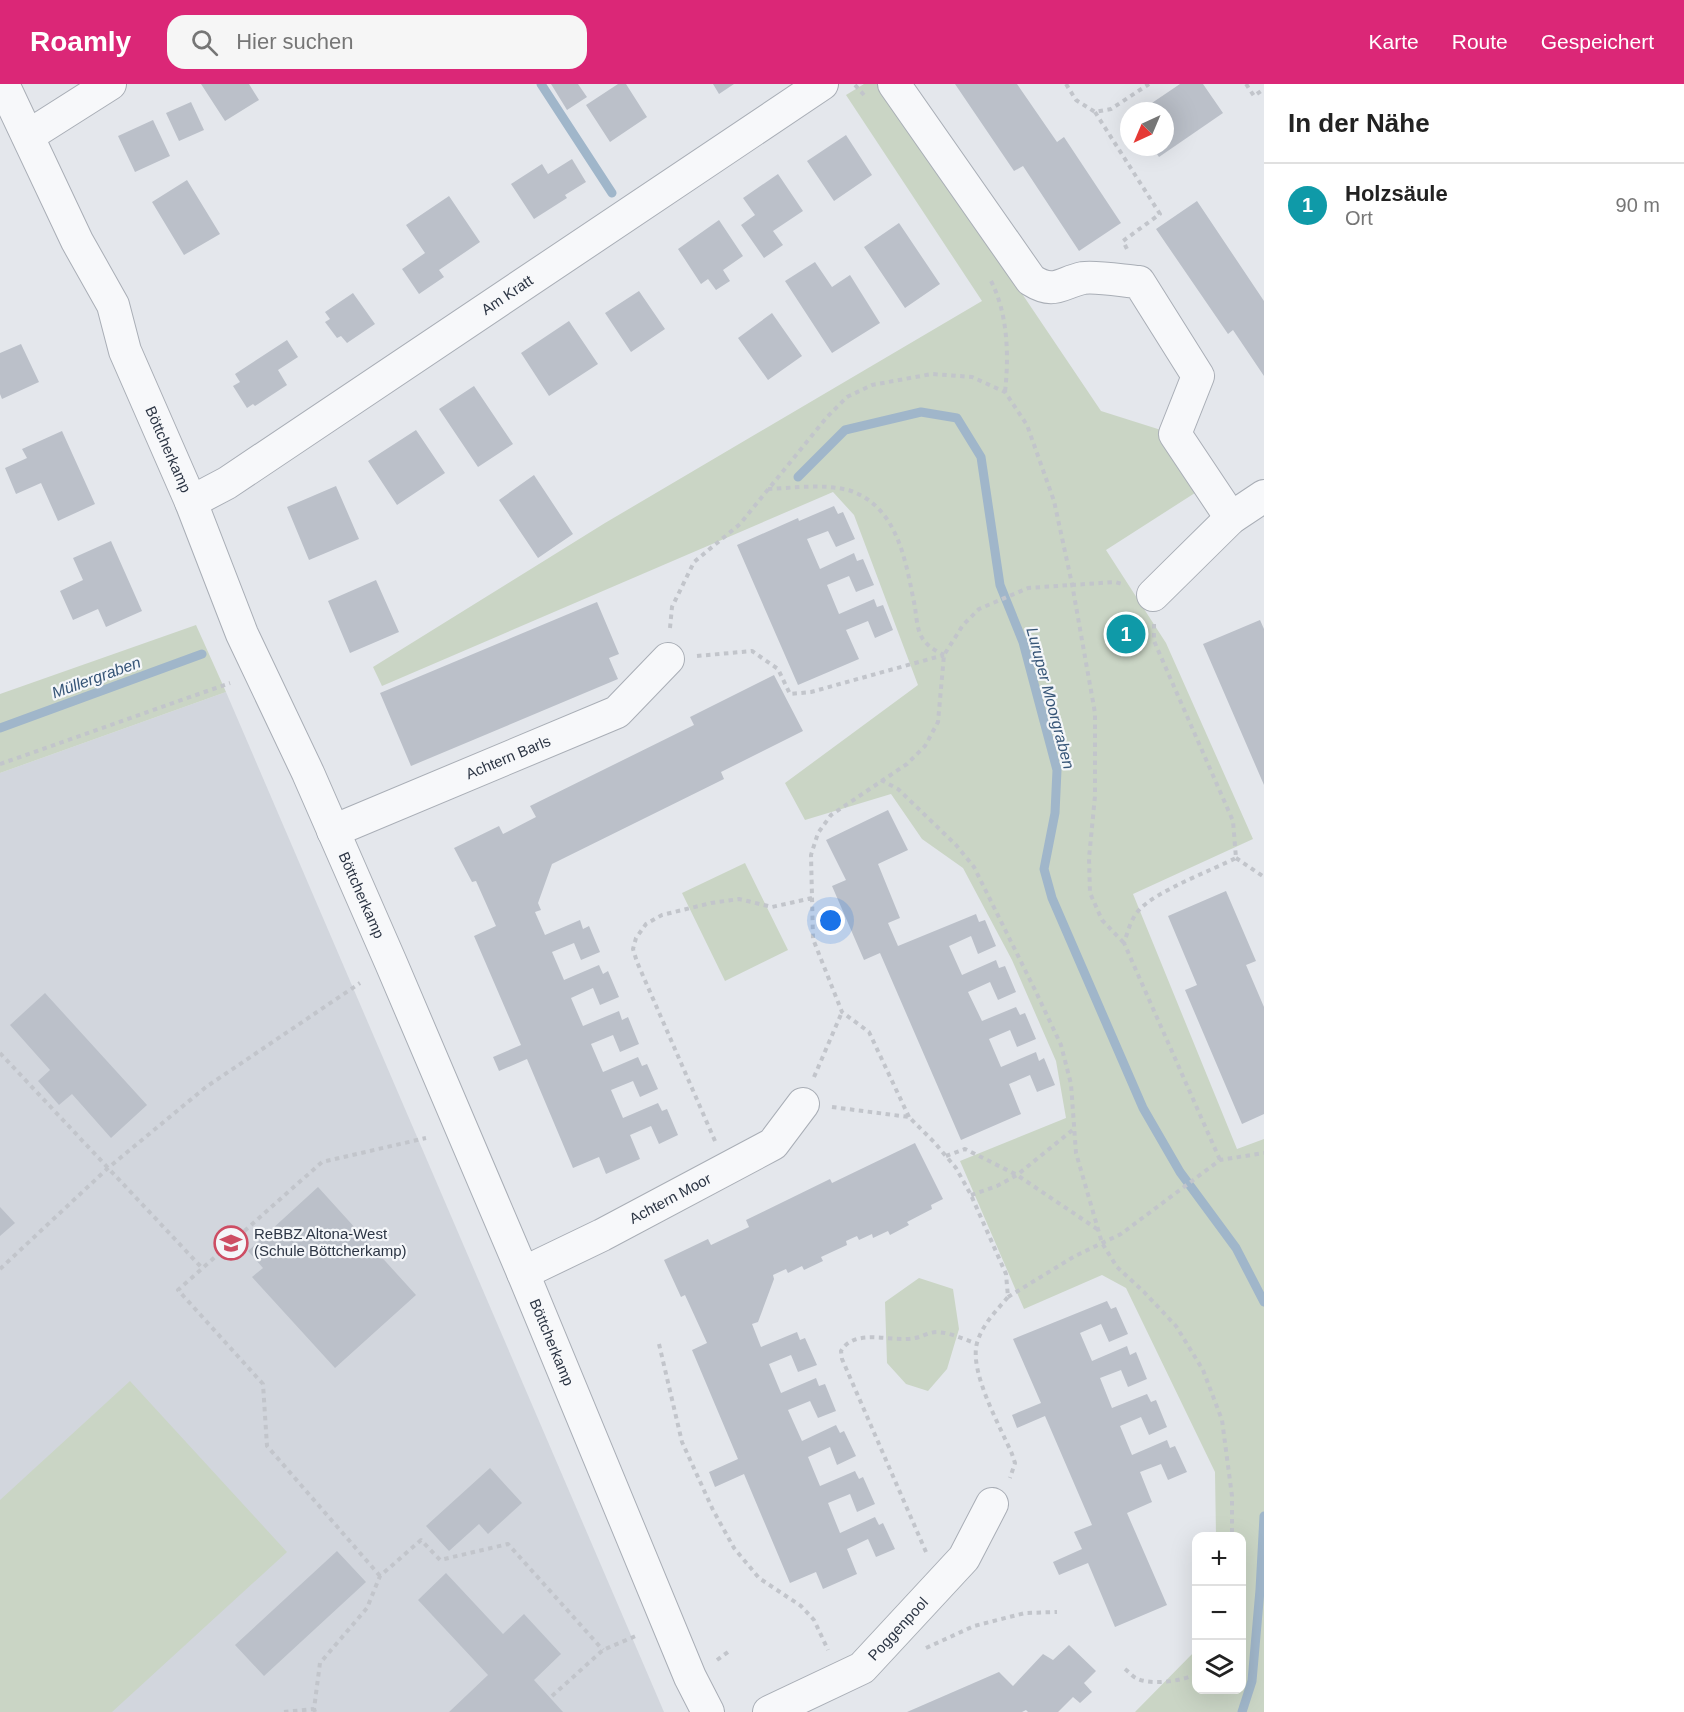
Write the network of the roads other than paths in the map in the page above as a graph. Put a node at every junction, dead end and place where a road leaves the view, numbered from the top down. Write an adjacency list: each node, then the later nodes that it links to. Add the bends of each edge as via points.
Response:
1 (3, 84): 5 (street, Böttcherkamp)
2 (110, 84): 5 (street)
3 (822, 84): 7 (street, Am Kratt, via 227,483)
4 (894, 84): 8 (street, via 1031,280 1043,288 1084,278 1139,282 1198,376 1175,434)
5 (28, 136): 7 (street, Böttcherkamp, via 77,241 113,305 125,351)
6 (1264, 496): 8 (street)
7 (191, 502): 11 (street, Böttcherkamp, via 242,634)
8 (1231, 518): 9 (street)
9 (1153, 595)
10 (668, 658): 11 (street, Achtern Barls, via 617,712)
11 (333, 831): 13 (street, Böttcherkamp)
12 (803, 1104): 13 (street, Achtern Moor, via 772,1144)
13 (523, 1273): 15 (street, Böttcherkamp)
14 (992, 1504): 16 (street, Poggenpool, via 964,1558 862,1668)
15 (708, 1712)
16 (769, 1712)

